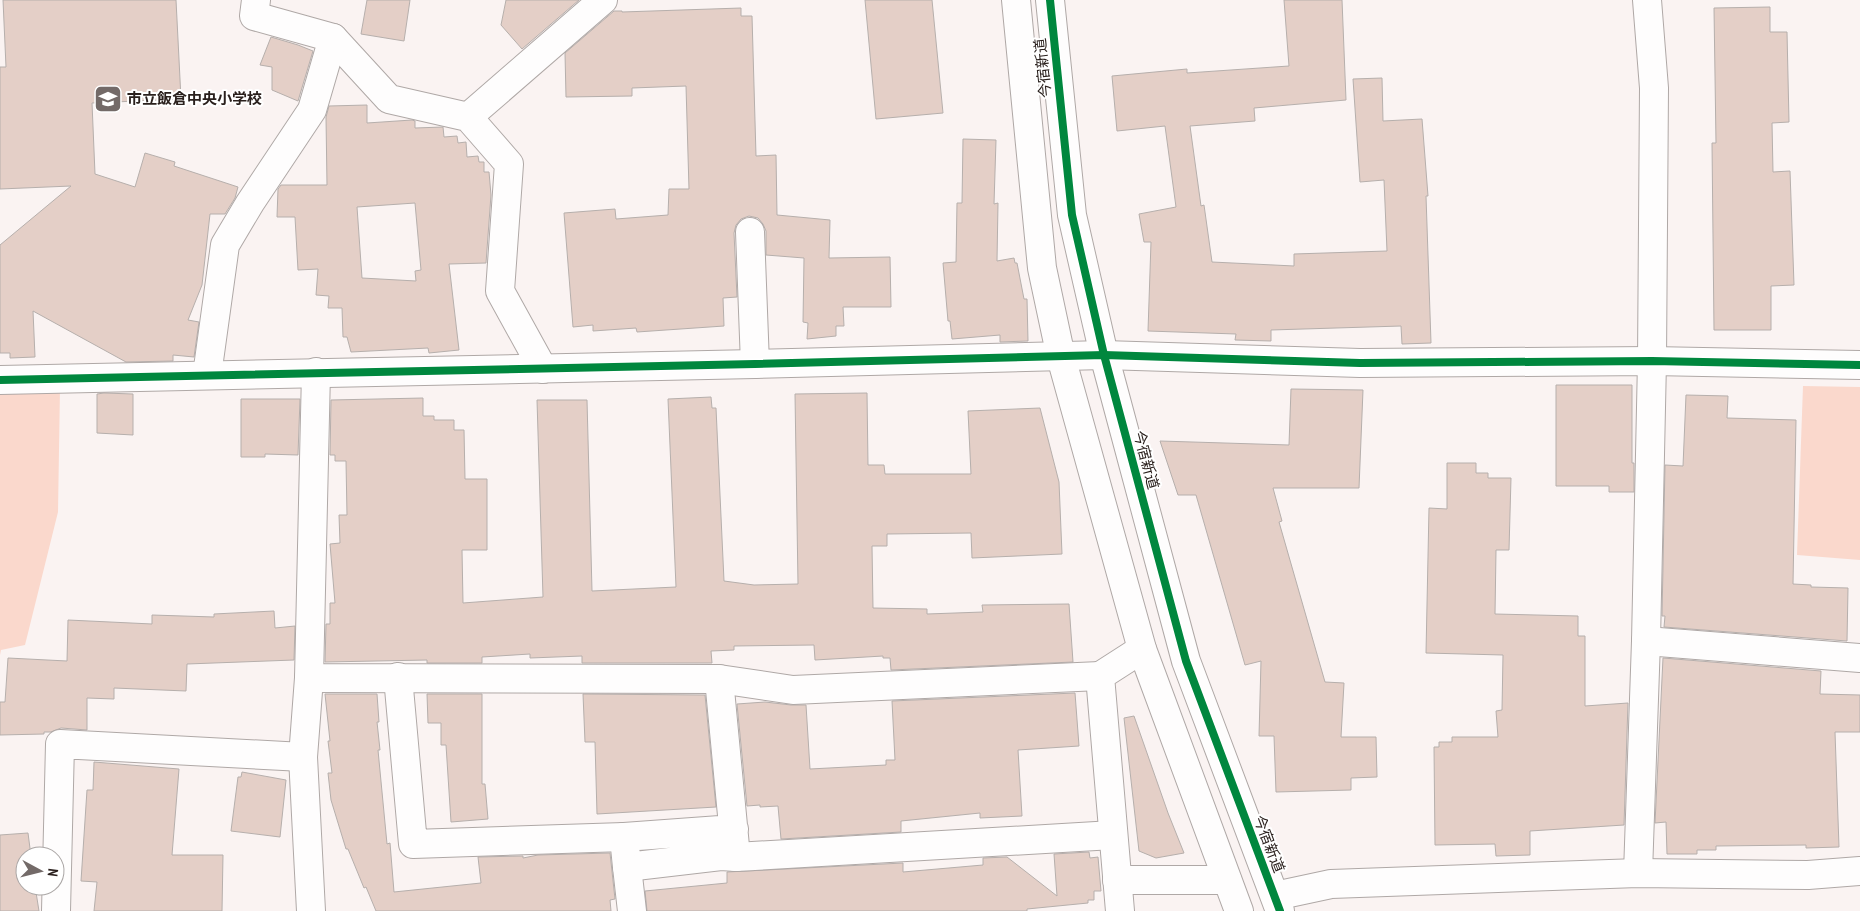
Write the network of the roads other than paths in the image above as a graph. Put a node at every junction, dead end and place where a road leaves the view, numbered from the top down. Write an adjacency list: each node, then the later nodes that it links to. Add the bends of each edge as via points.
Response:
1 (256, 0): 6 (main road, via 254,16)
2 (603, 0): 7 (main road)
3 (1016, 0): 10 (main road, 今宿新道, via 1042,268)
4 (1050, 0): 9 (main road, 今宿新道, via 1072,215)
5 (1647, 0): 11 (main road, via 1654,88)
6 (333, 38): 7 (main road, via 389,99); 16 (main road, via 312,110 225,245)
7 (468, 117): 14 (main road, via 509,164 500,291)
8 (750, 232): 12 (main road)
9 (1104, 355): 10 (main road); 11 (main road, via 1360,363); 35 (main road, 今宿新道, via 1186,661)
10 (1061, 357): 12 (main road); 19 (main road, 今宿新道)
11 (1652, 361): 13 (main road); 18 (main road)
12 (755, 364): 14 (main road)
13 (1860, 365)
14 (543, 369): 15 (main road)
15 (316, 372): 16 (main road); 23 (main road)
16 (207, 375): 17 (main road)
17 (0, 380)
18 (1646, 641): 20 (main road); 32 (main road)
19 (1142, 649): 21 (main road); 34 (main road, 今宿新道)
20 (1860, 658)
21 (1100, 676): 24 (main road, via 792,690); 27 (main road)
22 (398, 677): 23 (main road); 24 (main road); 28 (main road, via 413,844)
23 (309, 678): 25 (main road)
24 (719, 678): 26 (main road)
25 (303, 757): 36 (main road, via 60,744); 37 (main road)
26 (734, 829): 28 (main road); 29 (main road)
27 (1113, 836): 29 (main road); 33 (main road)
28 (624, 837): 30 (main road)
29 (736, 856): 30 (main road)
30 (627, 867): 38 (main road)
31 (1860, 871): 32 (main road, via 1808,875)
32 (1638, 873): 35 (main road, via 1331,884)
33 (1117, 880): 34 (main road); 39 (main road)
34 (1227, 880): 40 (main road, 今宿新道)
35 (1277, 904)
36 (56, 911)
37 (311, 911)
38 (632, 911)
39 (1120, 911)
40 (1239, 911)

